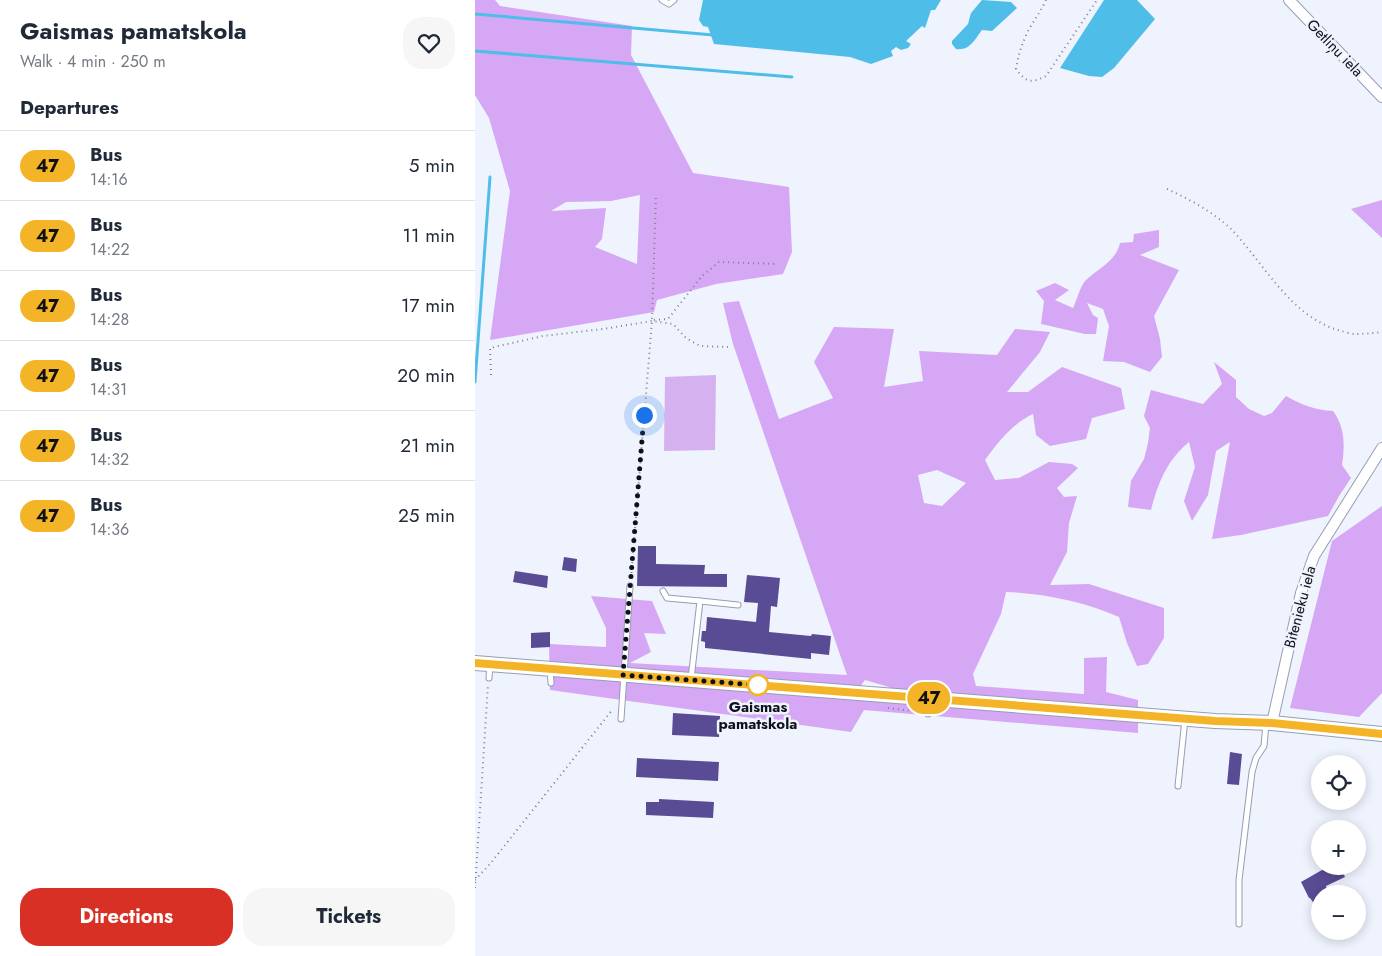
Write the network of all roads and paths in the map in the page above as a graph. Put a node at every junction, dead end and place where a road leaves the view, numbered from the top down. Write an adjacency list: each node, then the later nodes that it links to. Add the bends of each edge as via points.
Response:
1 (662, 0): 2 (lane, via 669,4)
2 (674, 0)
3 (1046, 0): 4 (path, via 1019,52 1015,69 1024,79 1035,82 1046,76)
4 (1097, 0)
5 (1289, 0): 6 (street, Getliņu iela)
6 (1382, 97)
7 (1167, 189): 11 (path, via 1191,199 1230,228 1273,280 1316,320 1333,329 1354,334)
8 (656, 194): 10 (path)
9 (777, 264): 10 (path, via 719,262 702,276 668,318)
10 (652, 321): 12 (path, via 673,324 685,338 700,346); 13 (path, via 543,336 490,348); 15 (path)
11 (1382, 332)
12 (728, 346)
13 (491, 375)
14 (1382, 448): 30 (street, Bitenieku iela, via 1314,556 1301,593)
15 (630, 586): 22 (lane)
16 (663, 590): 17 (lane, via 667,598)
17 (700, 601): 18 (lane); 23 (lane)
18 (738, 605)
19 (475, 663): 21 (street)
20 (550, 668): 21 (street); 22 (street); 24 (lane)
21 (490, 671): 33 (path)
22 (623, 675): 23 (street); 25 (lane)
23 (691, 680): 26 (street)
24 (551, 684)
25 (622, 698): 29 (lane); 33 (path)
26 (929, 698): 27 (lane); 28 (street)
27 (928, 714)
28 (1185, 718): 30 (street); 32 (lane)
29 (621, 719)
30 (1269, 723): 31 (street); 35 (lane, via 1264,746 1257,755 1252,772 1239,880)
31 (1382, 734)
32 (1178, 786)
33 (475, 880): 34 (path)
34 (475, 888)
35 (1239, 924)

